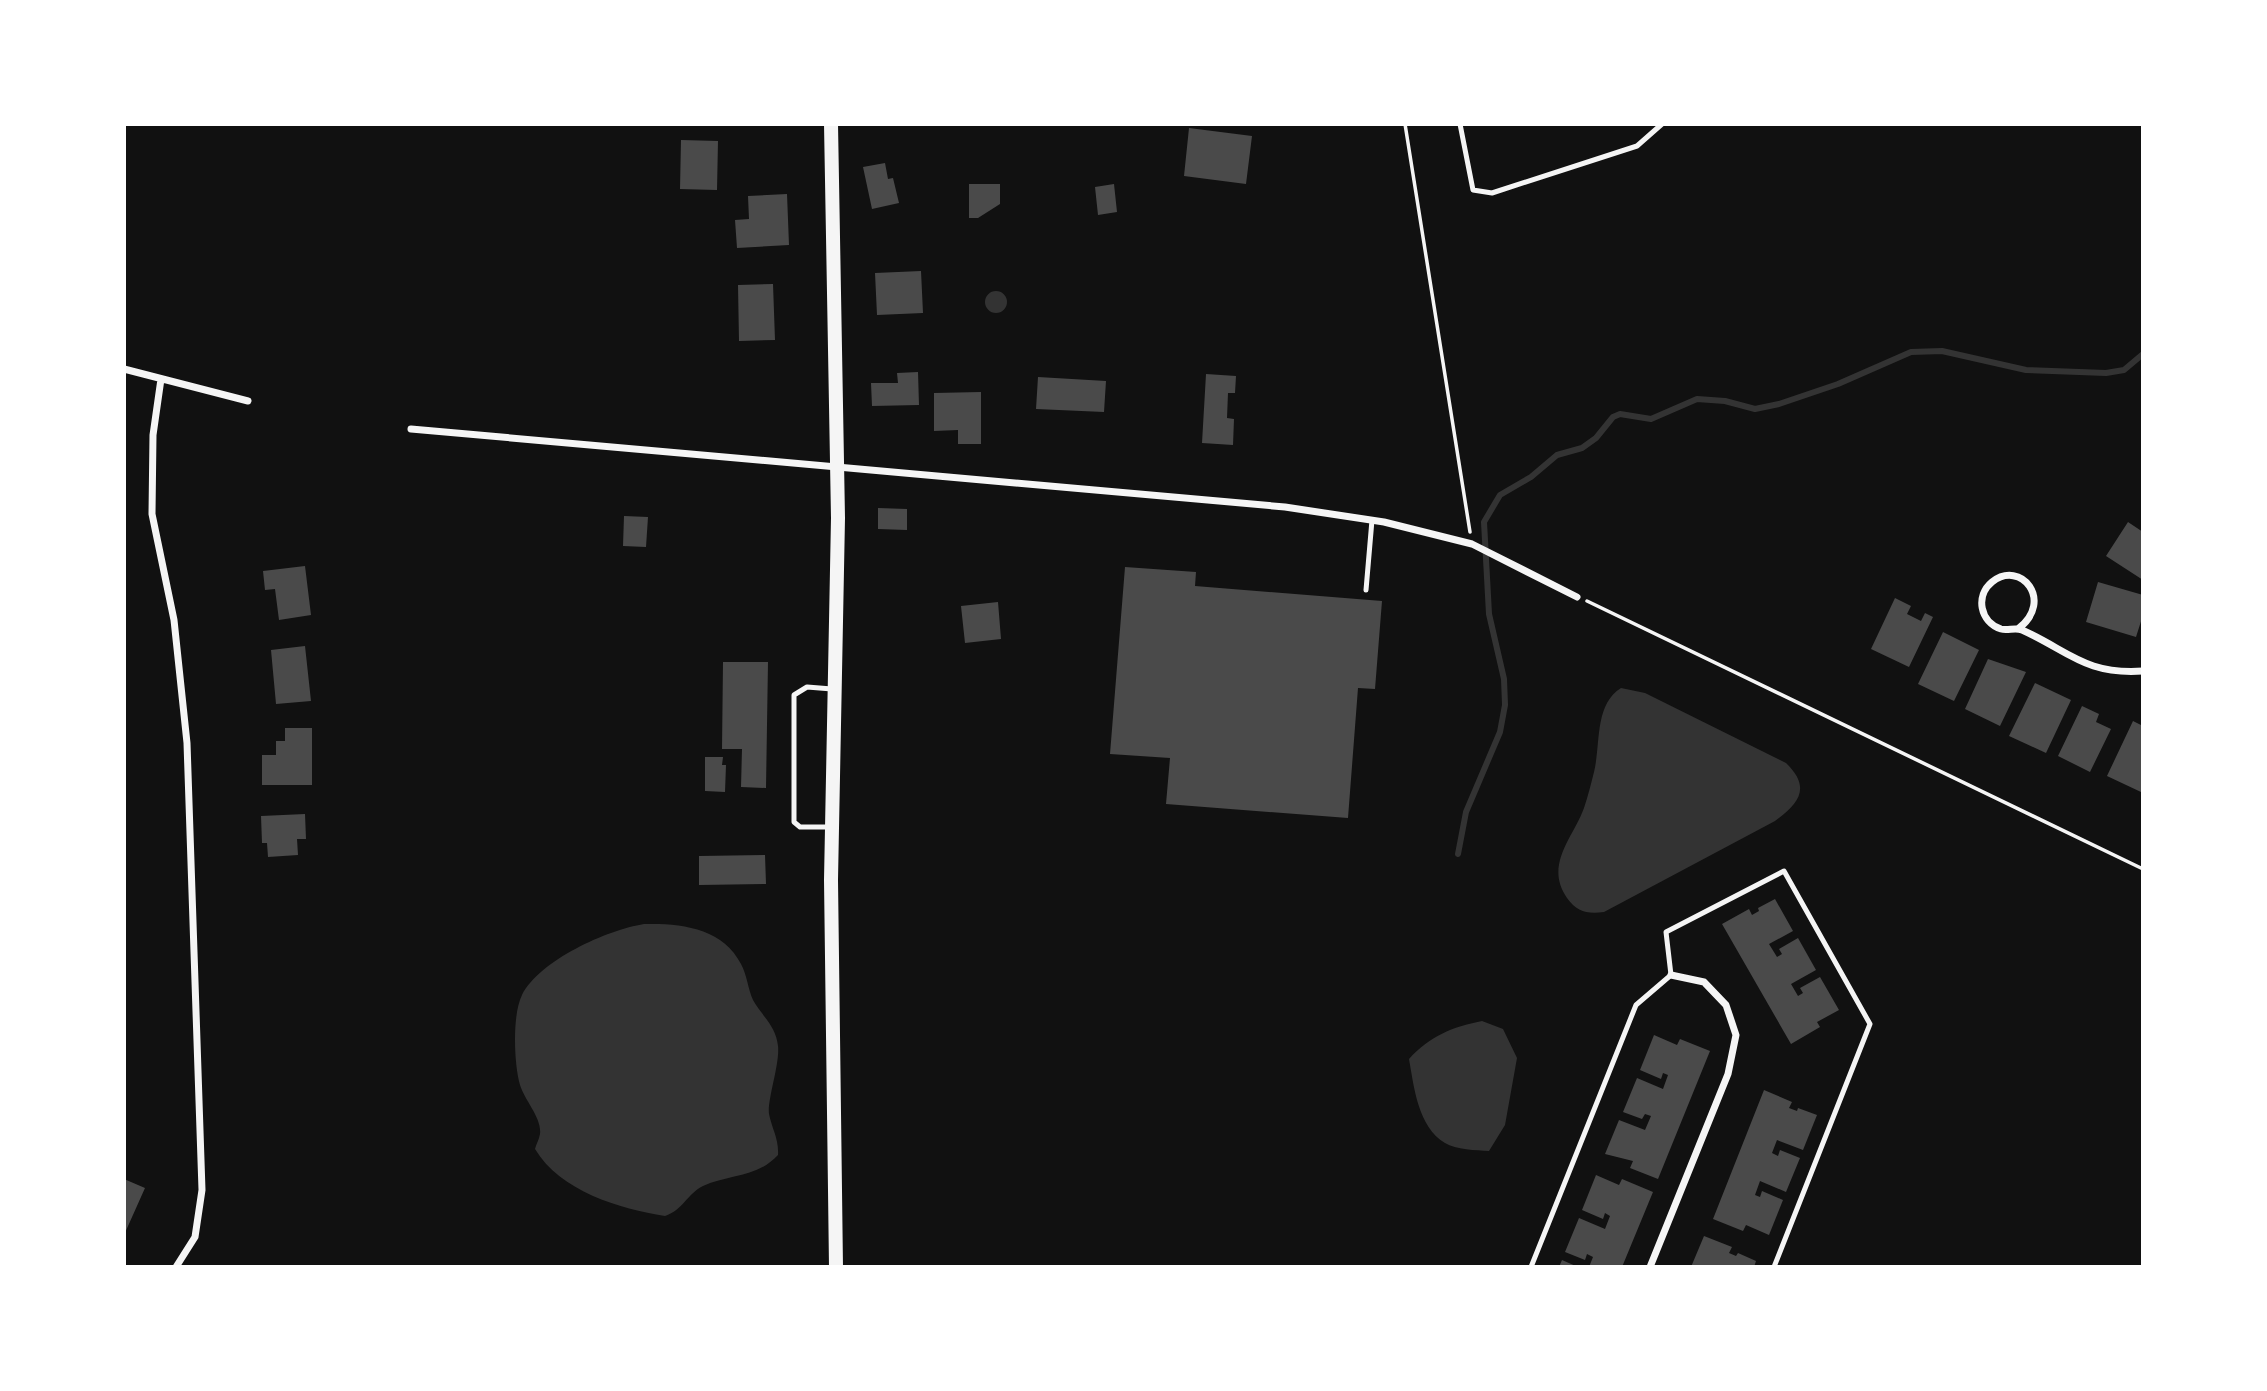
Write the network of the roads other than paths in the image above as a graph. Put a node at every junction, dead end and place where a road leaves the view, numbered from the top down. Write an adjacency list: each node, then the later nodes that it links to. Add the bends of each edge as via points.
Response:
1 (831, 124): 8 (main road)
2 (1460, 124): 3 (lane, via 1473,190 1492,193 1637,146)
3 (1662, 124)
4 (124, 369): 5 (street)
5 (161, 379): 6 (street); 17 (street, via 153,435 152,514 174,620 187,743 202,1190 195,1237)
6 (248, 401)
7 (411, 429): 8 (street)
8 (837, 466): 9 (street, via 1285,507); 14 (main road)
9 (1372, 520): 10 (lane); 11 (street, via 1472,544)
10 (1366, 590)
11 (1577, 597)
12 (2019, 628): 12 (street, via 2030,620 2033,592 2025,581 2012,576 1998,578 1984,593 1983,614 1992,625 2005,630); 13 (street, via 2085,665)
13 (2143, 671)
14 (835, 689): 15 (main road); 15 (lane, via 807,687 794,695 794,822 800,827)
15 (832, 827): 18 (main road)
16 (1671, 975): 19 (lane, via 1636,1005); 20 (street, via 1704,982 1726,1005 1736,1035 1728,1074); 21 (lane, via 1667,932 1784,871 1870,1024)
17 (176, 1267)
18 (836, 1267)
19 (1531, 1267)
20 (1650, 1267)
21 (1773, 1267)

